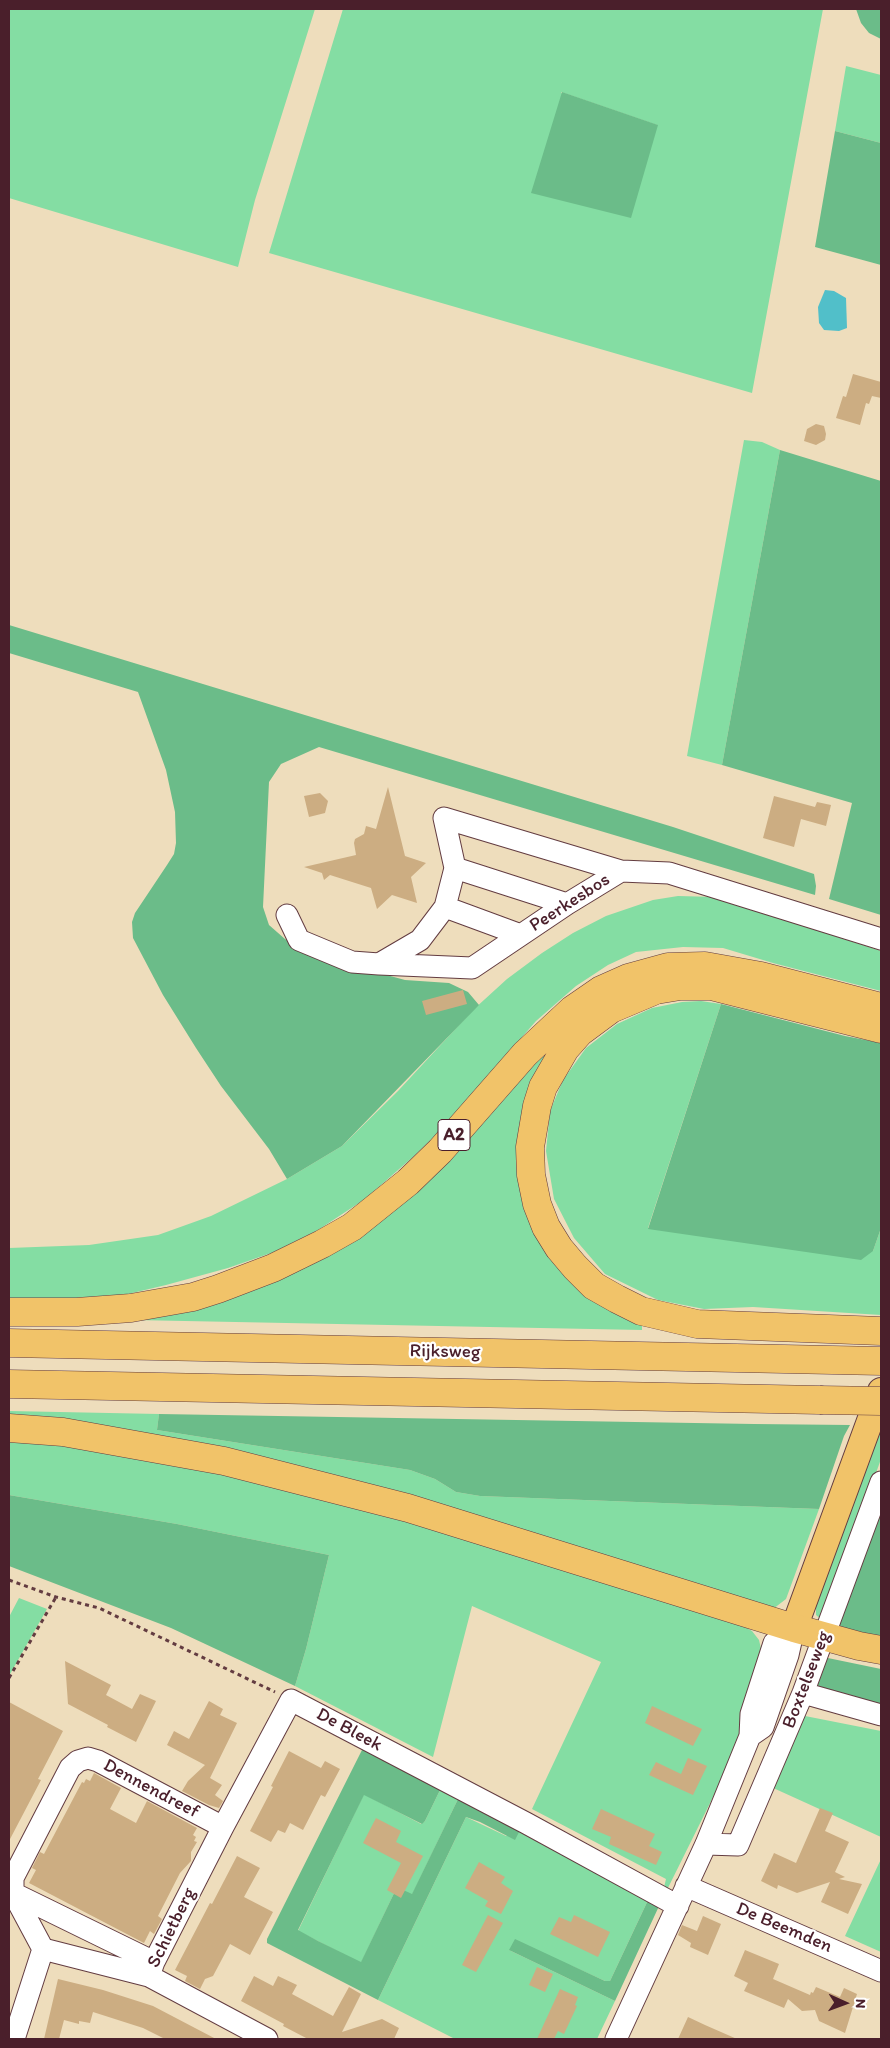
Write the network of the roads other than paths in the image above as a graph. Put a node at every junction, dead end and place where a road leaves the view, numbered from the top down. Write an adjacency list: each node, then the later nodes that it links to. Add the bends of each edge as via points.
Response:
1 (455, 868): 2 (street, via 444,818); 3 (street); 4 (street)
2 (621, 871): 3 (street, Peerkesbos); 7 (street, Peerkesbos, via 669,873)
3 (567, 904): 6 (street, Peerkesbos)
4 (446, 907): 6 (street); 8 (street, via 420,940)
5 (287, 915): 8 (street, Peerkesbos, via 298,940 352,962)
6 (521, 935): 8 (street, Peerkesbos, via 472,968)
7 (881, 939)
8 (379, 964)
9 (881, 1007): 11 (highway, A2, via 761,976 705,966 668,967 628,978 601,990 572,1010 525,1054 440,1151 381,1204 352,1227 292,1260 218,1289 168,1302 77,1312)
10 (881, 1029): 12 (highway, via 712,986 656,990 611,1009 580,1032 565,1049 536,1106 530,1147 531,1175 546,1226 575,1268 594,1286 616,1299 641,1311 697,1324)
11 (9, 1312)
12 (881, 1331)
13 (9, 1343): 14 (highway, Rijksweg)
14 (881, 1361)
15 (9, 1384): 17 (highway, bridge)
16 (881, 1392): 20 (main road, Boxtelseweg)
17 (881, 1401)
18 (9, 1428): 20 (highway, via 63,1432 224,1461 418,1511)
19 (881, 1482): 21 (street, Boxtelseweg)
20 (794, 1628): 21 (highway); 27 (street, Boxtelseweg, via 788,1655 762,1727 750,1736)
21 (824, 1636): 22 (highway); 23 (street, Boxtelseweg)
22 (881, 1650)
23 (803, 1693): 25 (street); 27 (street, Boxtelseweg, via 738,1846)
24 (291, 1700): 26 (street, Schietberg); 30 (street, De Bleek, via 526,1822)
25 (881, 1715)
26 (223, 1828): 29 (street, Dennendreef, via 98,1761 88,1758 78,1761 70,1768 13,1878); 32 (street, Schietberg)
27 (706, 1844): 28 (street, Boxtelseweg)
28 (686, 1886): 30 (street, Boxtelseweg); 33 (street, De Beemden)
29 (13, 1893): 31 (street); 32 (street)
30 (678, 1906): 36 (street, Boxtelseweg)
31 (43, 1949): 32 (street, Schietberg); 34 (street)
32 (151, 1969): 35 (street)
33 (881, 1971)
34 (14, 2039)
35 (268, 2039)
36 (616, 2039)

